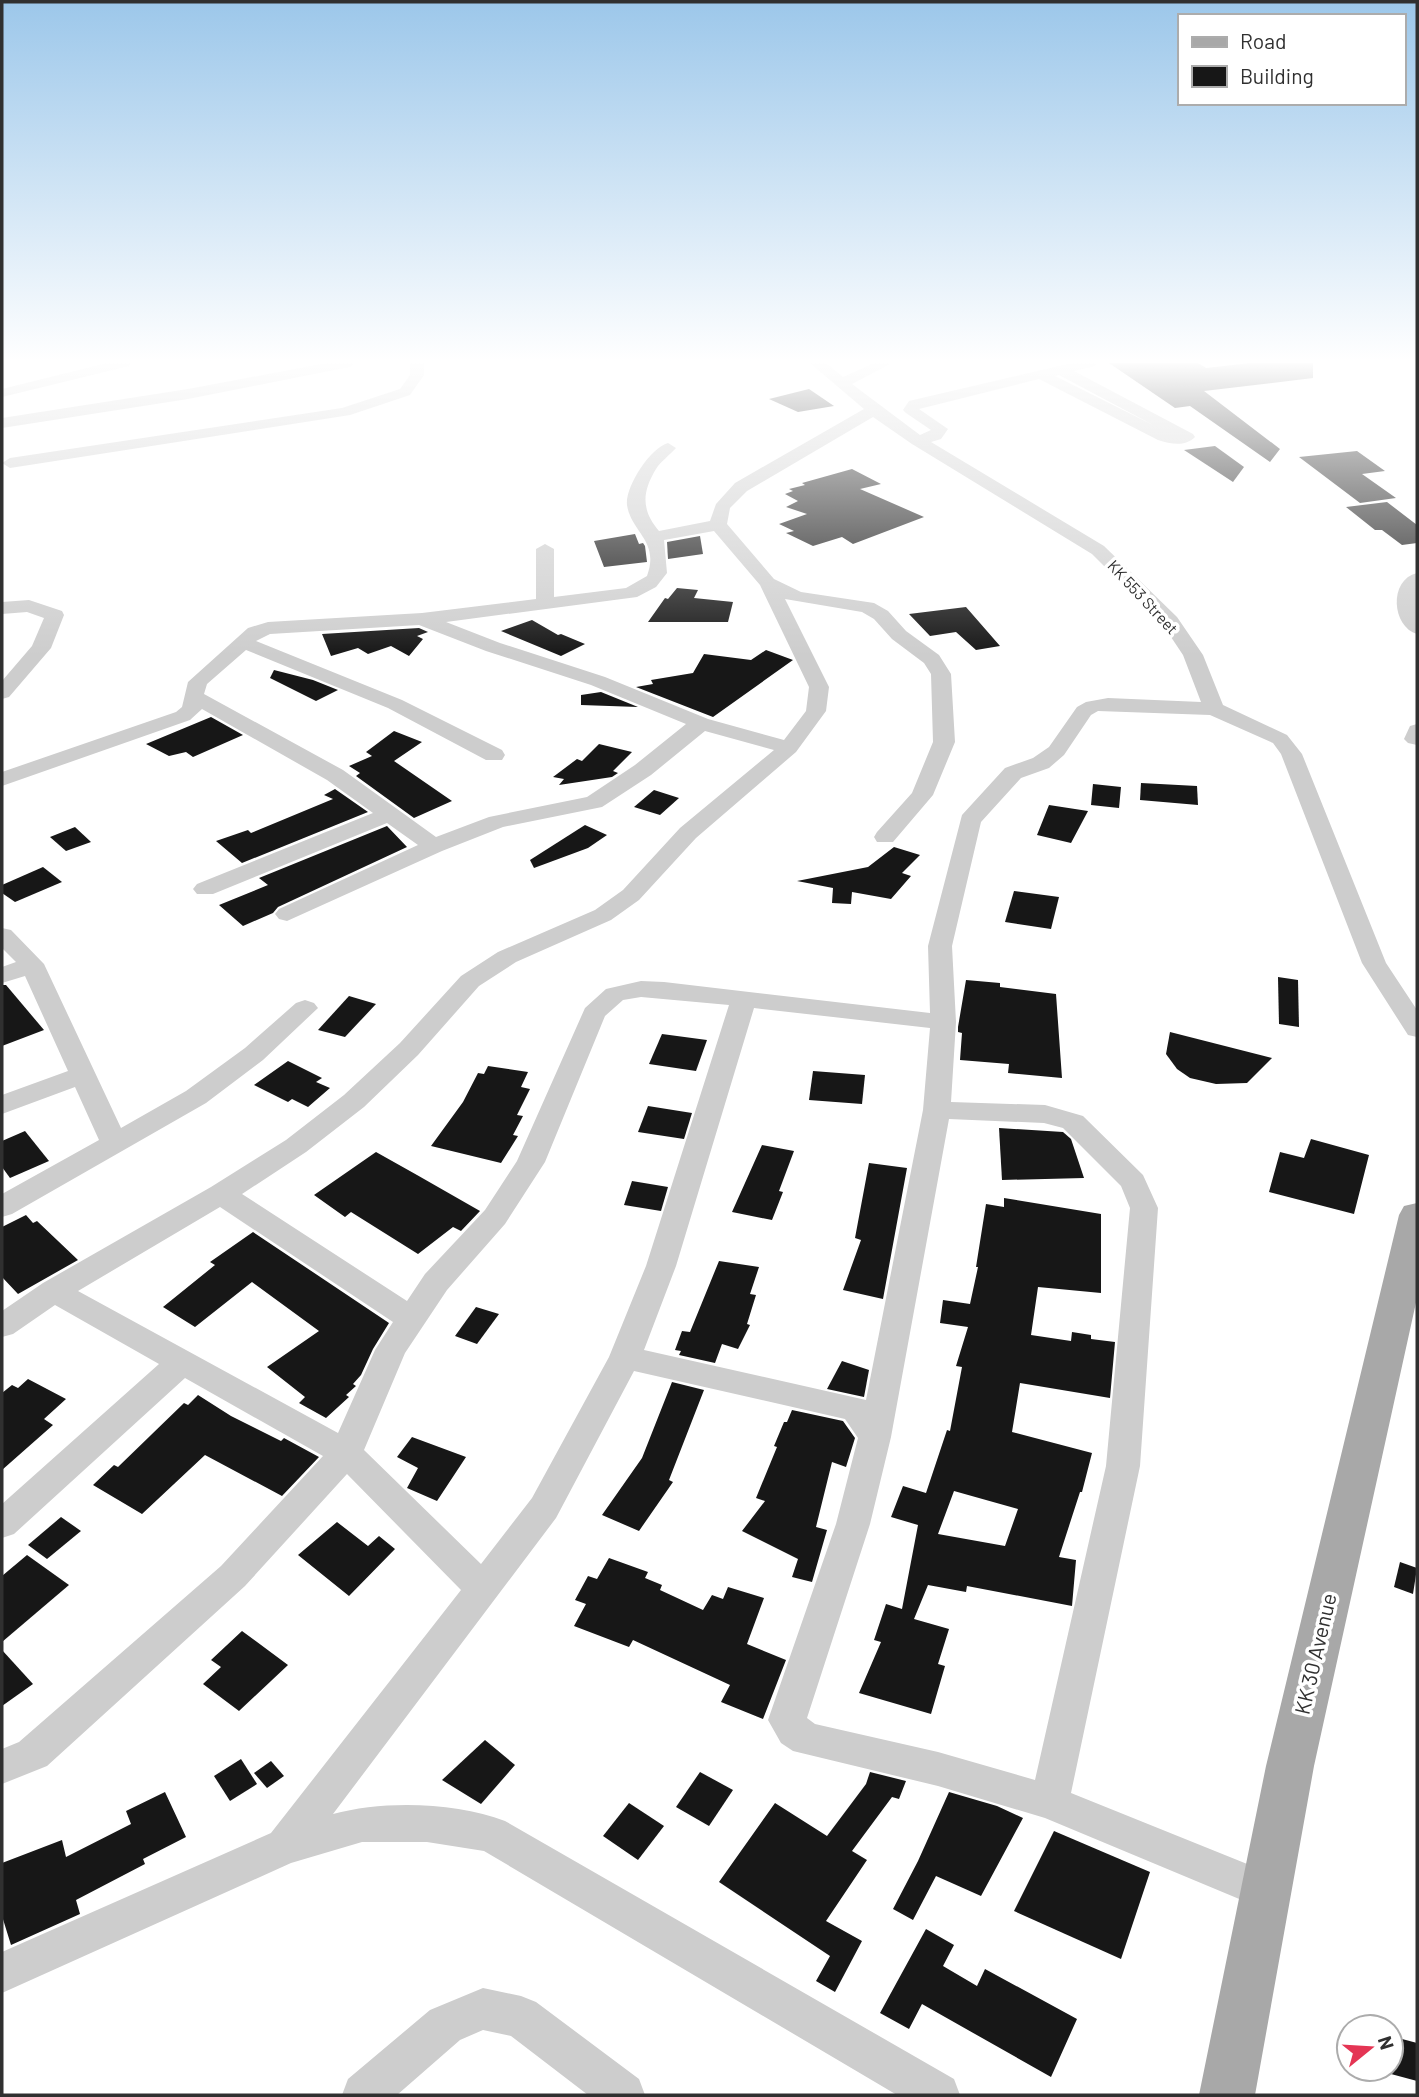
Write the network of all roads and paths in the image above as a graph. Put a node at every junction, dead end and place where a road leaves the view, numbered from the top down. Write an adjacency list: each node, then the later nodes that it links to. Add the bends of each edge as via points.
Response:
1 (23, 461): 5 (street)
2 (654, 461): 7 (street, via 635,502 641,521)
3 (786, 461): 6 (street, via 726,500 718,513)
4 (951, 461): 18 (street, KK 553 Street, via 1098,550 1170,621 1193,654)
5 (9, 463)
6 (718, 525): 7 (street); 10 (street)
7 (655, 537): 11 (street, via 659,571 650,585 630,593)
8 (545, 550): 11 (street)
9 (1417, 578): 14 (street, via 1411,580 1404,598 1410,622)
10 (768, 583): 20 (street, via 819,687 816,711); 24 (street, via 796,597 867,607 932,659 941,674 944,743 922,795)
11 (545, 603): 13 (street)
12 (2, 608): 16 (street, via 29,606 55,615 41,648)
13 (422, 620): 15 (street, via 268,628); 19 (street, via 598,681)
14 (1417, 628)
15 (242, 642): 17 (street, via 200,680); 21 (street, via 395,704)
16 (2, 693)
17 (195, 697): 22 (street, via 192,710 183,716); 23 (street, via 335,775)
18 (1214, 709): 33 (street, via 1093,706 1084,711 1057,751 1041,763 1013,773 970,820 940,946); 34 (street, via 1263,729 1280,739 1291,754 1374,963)
19 (701, 723): 20 (street); 25 (street, via 594,802 497,822)
20 (789, 748): 39 (street, via 688,833 631,895 603,915 507,957 470,981 410,1049 354,1101 296,1146)
21 (494, 755)
22 (2, 779)
23 (390, 814): 25 (street); 26 (street)
24 (885, 837)
25 (434, 846): 27 (street)
26 (205, 889)
27 (287, 914)
28 (2, 935): 29 (street)
29 (32, 964): 30 (street); 35 (street)
30 (2, 976)
31 (744, 999): 33 (street); 43 (street, via 641,989 615,994 594,1013 531,1161 495,1216 436,1282); 45 (street, via 661,1266)
32 (305, 1008): 38 (street, via 197,1097)
33 (943, 1022): 37 (street)
34 (1417, 1029)
35 (81, 1075): 36 (street); 38 (street)
36 (2, 1105)
37 (937, 1110): 47 (street); 52 (street, via 1045,1114 1073,1122 1133,1182 1144,1208 1123,1466)
38 (115, 1144): 40 (street)
39 (221, 1194): 42 (street); 43 (street)
40 (2, 1206)
41 (1417, 1215): 54 (main road, KK 30 Avenue, via 1293,1752)
42 (54, 1291): 44 (street); 46 (street)
43 (412, 1319): 48 (street, via 391,1350)
44 (2, 1326)
45 (625, 1357): 47 (street, via 856,1409); 50 (street, via 544,1508)
46 (182, 1362): 48 (street); 49 (street)
47 (875, 1437): 52 (street, via 853,1524 787,1720 806,1739 938,1769)
48 (346, 1453): 50 (street); 51 (street, via 233,1576 33,1754)
49 (2, 1524)
50 (484, 1590): 53 (street)
51 (2, 1767)
52 (1050, 1802): 54 (street)
53 (285, 1846): 55 (street); 58 (street, via 362,1824 427,1824 491,1834)
54 (1268, 1892): 59 (main road, KK 30 Avenue)
55 (2, 1973)
56 (364, 2095): 57 (street, via 444,2025 483,2009 521,2017)
57 (623, 2095)
58 (938, 2095)
59 (1227, 2095)

